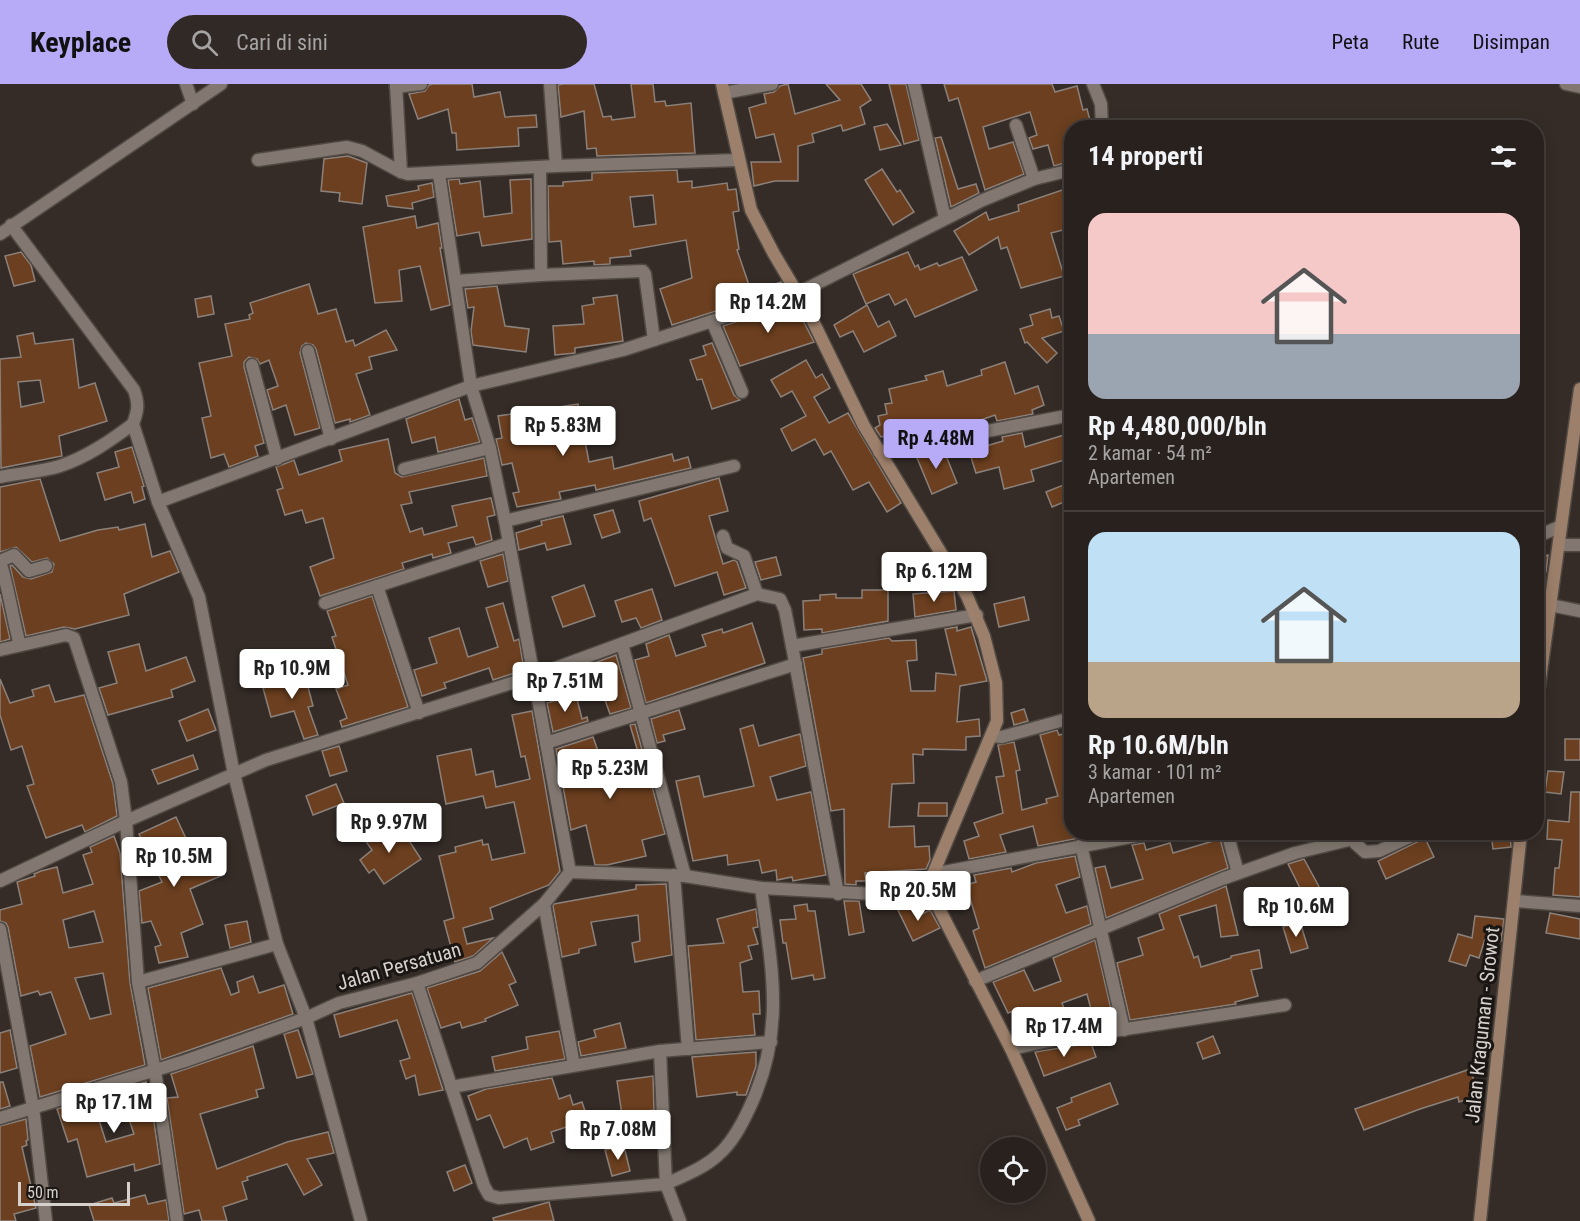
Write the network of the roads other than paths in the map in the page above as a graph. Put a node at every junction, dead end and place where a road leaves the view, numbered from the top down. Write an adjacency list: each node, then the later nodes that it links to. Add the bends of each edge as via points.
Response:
1 (186, 84): 12 (street)
2 (221, 84): 12 (street)
3 (421, 84): 9 (street)
4 (550, 84): 17 (street)
5 (772, 84): 11 (street)
6 (915, 84): 23 (street)
7 (1093, 84): 13 (street, via 1101,104)
8 (1566, 84): 10 (street)
9 (396, 86): 19 (street)
10 (1580, 87)
11 (723, 89): 16 (street)
12 (192, 105): 24 (street)
13 (1102, 120)
14 (1016, 125): 22 (street)
15 (258, 160): 19 (street, via 347,147)
16 (738, 160): 17 (street); 28 (street, via 752,210)
17 (556, 166): 18 (street)
18 (540, 167): 21 (street); 26 (street)
19 (401, 172): 21 (street)
20 (1064, 172): 22 (street)
21 (439, 174): 27 (street)
22 (1034, 179): 23 (street)
23 (945, 218): 28 (street)
24 (11, 225): 25 (street); 37 (street, via 134,390 138,409)
25 (0, 234)
26 (541, 275): 27 (street); 30 (street, via 643,271)
27 (457, 281): 33 (street)
28 (798, 293): 29 (street); 40 (street)
29 (712, 321): 30 (street); 35 (street)
30 (654, 340): 33 (street)
31 (308, 351): 38 (street)
32 (252, 365): 41 (street)
33 (471, 386): 38 (street); 39 (street)
34 (1580, 389): 47 (street)
35 (742, 392)
36 (1064, 418): 40 (street)
37 (133, 424): 44 (street, via 106,445 72,461); 45 (street)
38 (331, 440): 41 (street)
39 (489, 448): 43 (street); 46 (street)
40 (879, 452): 60 (street)
41 (277, 459): 45 (street)
42 (734, 466): 46 (street)
43 (404, 469)
44 (0, 477)
45 (159, 502): 73 (street, via 200,597)
46 (505, 521): 50 (street)
47 (1562, 525): 48 (street); 52 (street)
48 (1544, 533)
49 (723, 536): 56 (street, via 728,548 744,556)
50 (508, 543): 55 (street); 67 (street)
51 (1580, 544): 52 (street)
52 (1559, 545): 58 (street)
53 (0, 561): 54 (street, via 15,555 29,571); 62 (street)
54 (46, 566)
55 (377, 586): 57 (street); 69 (street)
56 (756, 594): 61 (street); 63 (street, via 780,599)
57 (326, 603)
58 (1550, 605): 59 (street); 64 (street)
59 (1580, 611)
60 (976, 615): 63 (street); 71 (street, via 998,696)
61 (622, 644): 67 (street); 68 (street)
62 (20, 645): 65 (street); 74 (street, via 66,635 74,638 121,783)
63 (792, 646): 66 (street)
64 (1544, 649)
65 (0, 650)
66 (796, 664): 68 (street); 88 (street)
67 (534, 676): 69 (street); 72 (street)
68 (640, 712): 72 (street); 85 (street)
69 (419, 713): 73 (street, via 266,759)
70 (1064, 720): 71 (street, via 1002,737)
71 (992, 736): 84 (street)
72 (546, 743): 82 (street)
73 (234, 774): 74 (street); 95 (street)
74 (126, 821): 86 (street); 97 (street)
75 (1111, 840): 81 (street)
76 (1229, 840): 83 (street)
77 (1339, 840): 83 (street)
78 (1356, 840): 79 (street, via 1365,852 1379,851)
79 (1403, 840)
80 (1520, 840): 90 (street, Jalan Kraguman - Srowot)
81 (1081, 845): 84 (street); 94 (street)
82 (570, 872): 85 (street); 91 (street, Jalan Persatuan)
83 (1238, 873): 94 (street)
84 (933, 874): 89 (street)
85 (680, 876): 87 (street); 103 (street)
86 (0, 881)
87 (761, 888): 88 (street); 102 (street, via 773,976)
88 (838, 894): 89 (street)
89 (933, 897): 96 (street)
90 (1515, 901): 92 (street); 117 (street, Jalan Kraguman - Srowot)
91 (544, 904): 98 (street, Jalan Persatuan, via 477,963); 106 (street)
92 (1580, 906)
93 (0, 929): 109 (street)
94 (1100, 929): 96 (street); 101 (street)
95 (277, 944): 97 (street); 100 (street)
96 (975, 981): 104 (street)
97 (138, 982): 107 (street)
98 (417, 983): 100 (street, Jalan Persatuan, via 339,1003); 108 (street)
99 (1285, 1005): 101 (street)
100 (306, 1018): 107 (street, Jalan Persatuan); 114 (street)
101 (1124, 1030): 104 (street)
102 (771, 1042): 103 (street); 111 (street, via 761,1080 739,1129 718,1155)
103 (688, 1049): 105 (street)
104 (1011, 1049): 116 (street)
105 (660, 1052): 106 (street); 111 (street)
106 (574, 1065): 108 (street)
107 (155, 1071): 109 (street, Jalan Persatuan); 113 (street)
108 (451, 1087): 111 (street, via 489,1195 499,1198)
109 (33, 1107): 110 (street, Jalan Persatuan); 112 (street)
110 (0, 1118)
111 (666, 1184): 115 (street)
112 (46, 1221)
113 (177, 1221)
114 (361, 1221)
115 (680, 1221)
116 (1089, 1221)
117 (1480, 1221)

